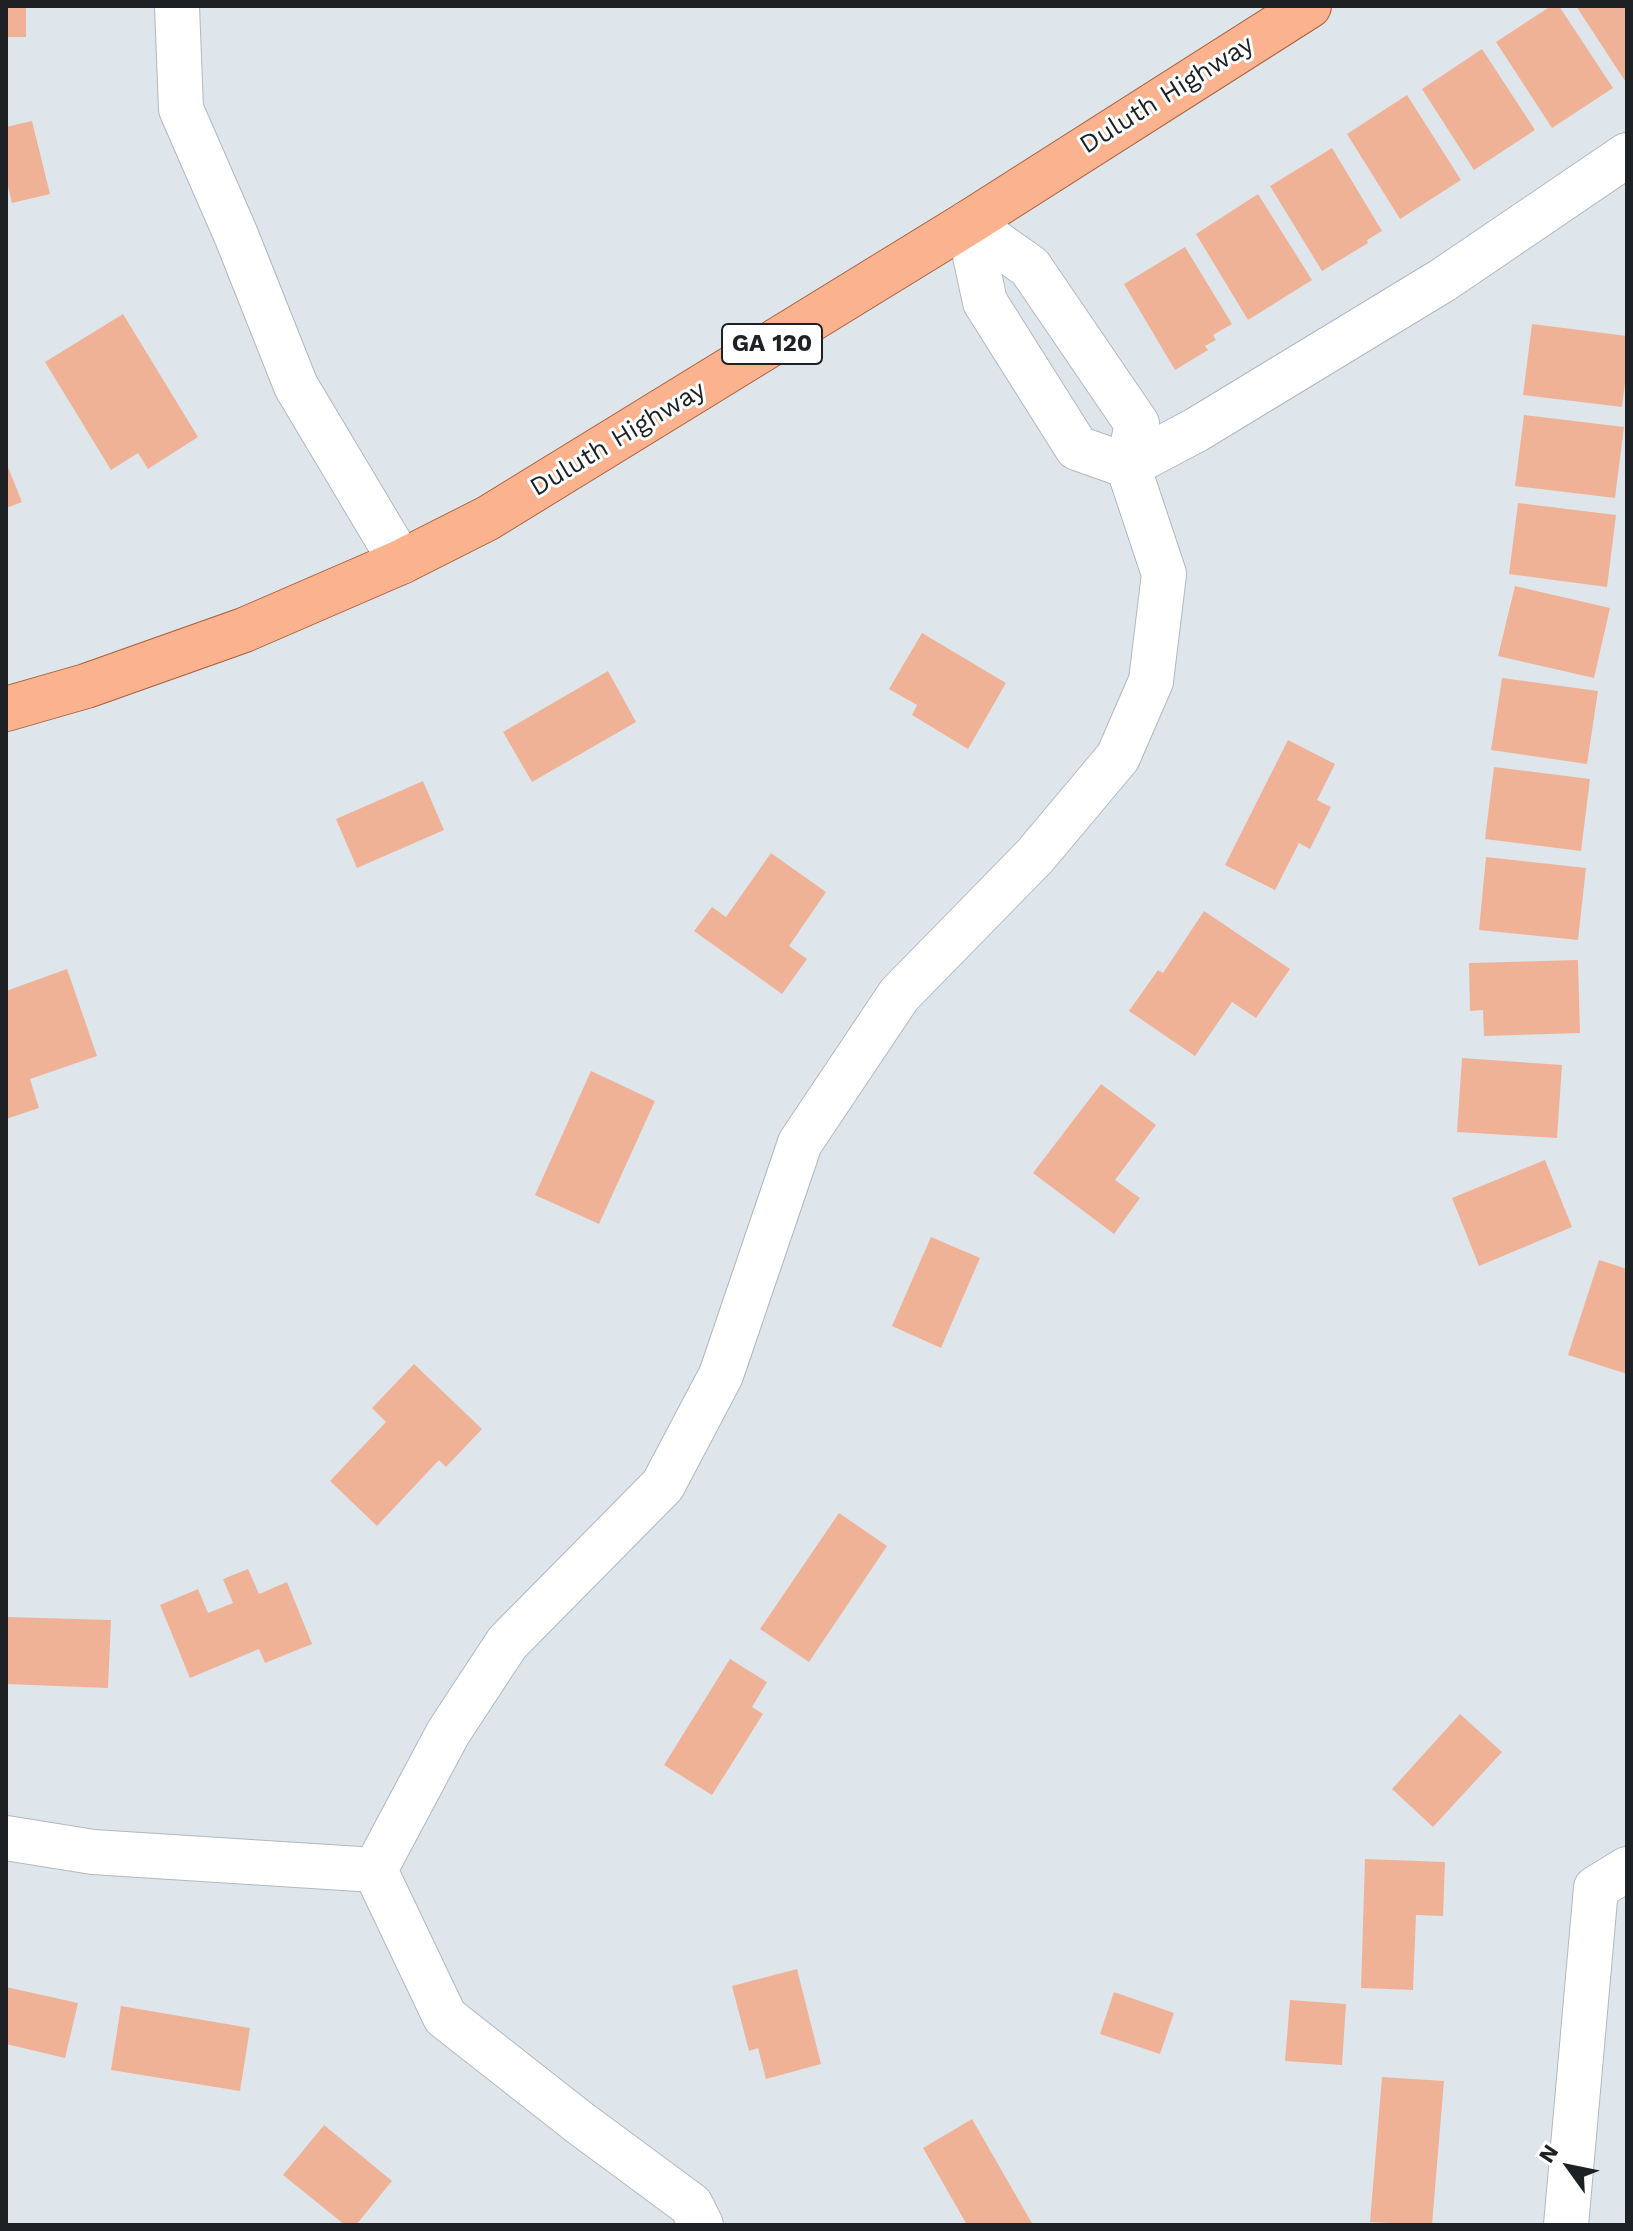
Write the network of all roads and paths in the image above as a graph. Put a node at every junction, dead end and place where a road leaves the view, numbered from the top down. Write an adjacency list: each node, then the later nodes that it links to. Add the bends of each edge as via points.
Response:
1 (177, 6): 6 (street, via 181,109 296,386)
2 (1309, 6): 4 (main road, Duluth Highway / GA 120)
3 (1627, 155): 5 (street, via 1443,280)
4 (968, 223): 5 (street, via 985,302 1077,448); 5 (street, via 1030,267 1137,424); 6 (main road, Duluth Highway / GA 120, via 575,466)
5 (1128, 466): 10 (street, via 1164,574 1151,681 1118,757 1035,856 899,995 808,1131 721,1375 663,1485 507,1643 448,1733)
6 (401, 562): 7 (main road, Duluth Highway / GA 120, via 244,630)
7 (6, 709)
8 (6, 1838): 10 (street, via 93,1852)
9 (1627, 1869): 12 (street, via 1596,1888)
10 (375, 1870): 11 (street, via 445,2017 691,2205)
11 (701, 2225)
12 (1566, 2225)

